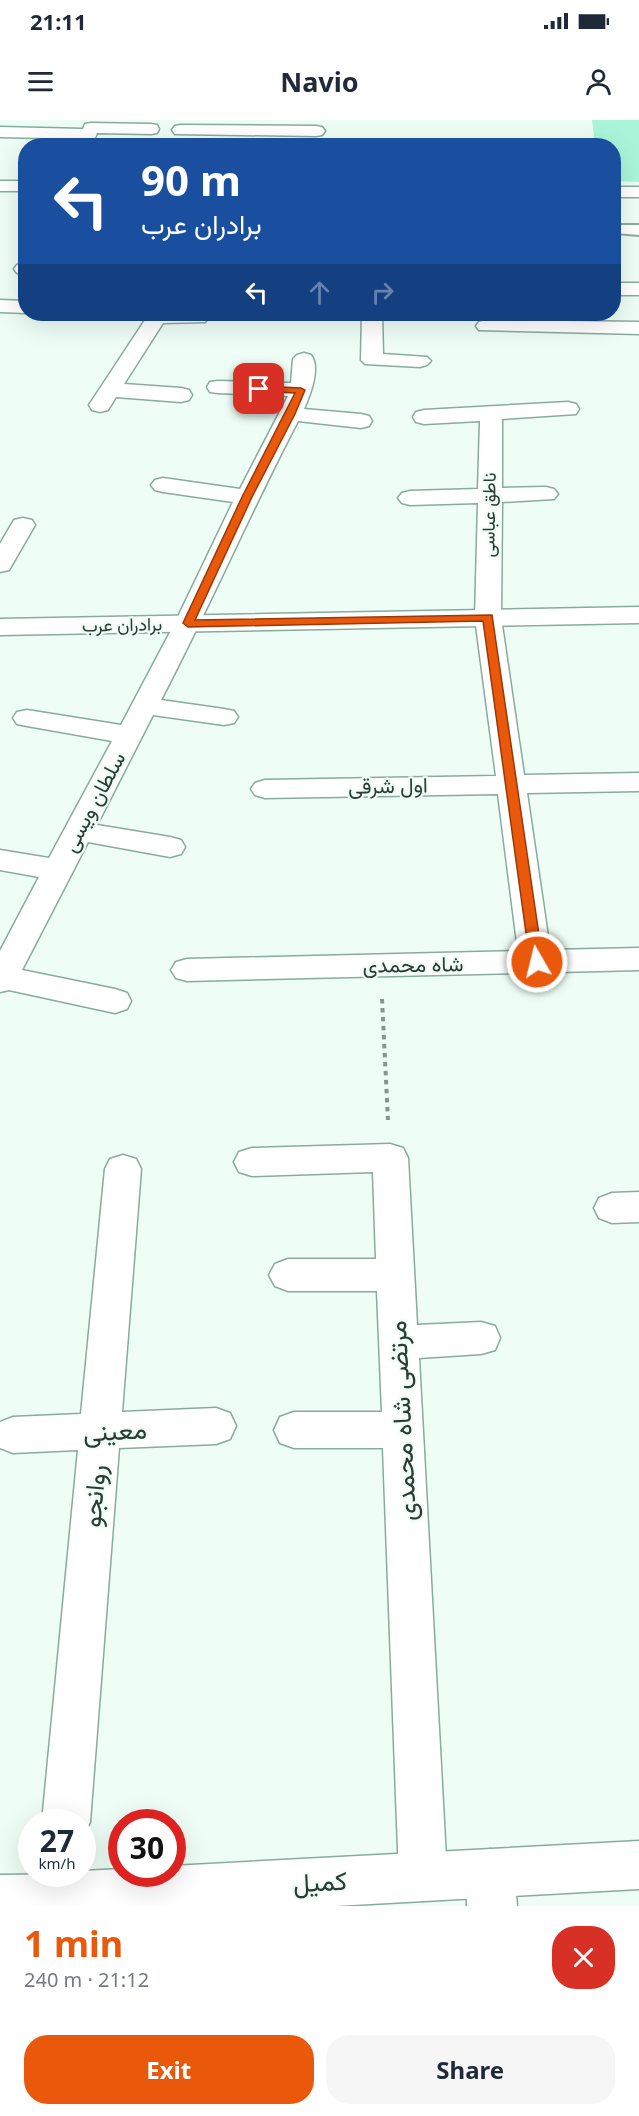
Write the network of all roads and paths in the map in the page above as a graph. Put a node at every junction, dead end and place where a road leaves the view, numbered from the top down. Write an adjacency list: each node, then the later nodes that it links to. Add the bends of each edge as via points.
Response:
1 (151, 129): 5 (street)
2 (181, 130): 6 (street)
3 (315, 131): 6 (street)
4 (0, 132): 5 (street)
5 (90, 132)
6 (244, 132)
7 (0, 186): 8 (street)
8 (18, 186)
9 (621, 192): 10 (street)
10 (639, 192)
11 (621, 230): 12 (lane)
12 (639, 230)
13 (621, 289): 14 (street)
14 (639, 289)
15 (0, 306): 16 (street)
16 (18, 307)
17 (154, 321): 25 (street, via 106,398)
18 (372, 321): 22 (street, via 372,360)
19 (486, 326): 20 (street)
20 (639, 328)
21 (304, 360): 24 (street, سلطان ویسی)
22 (420, 361)
23 (218, 387): 24 (street)
24 (301, 390): 28 (street, سلطان ویسی)
25 (181, 395)
26 (568, 409): 27 (street)
27 (491, 413): 29 (street); 33 (street, ناطق عباسی)
28 (291, 414): 30 (street); 34 (street, سلطان ویسی)
29 (424, 417)
30 (362, 421)
31 (163, 485): 34 (street)
32 (546, 494): 33 (street)
33 (490, 495): 35 (street); 39 (street, ناطق عباسی)
34 (247, 497): 40 (street, سلطان ویسی)
35 (410, 498)
36 (23, 525): 37 (street)
37 (0, 565)
38 (639, 615): 39 (street, برادران عرب)
39 (488, 618): 40 (street, برادران عرب); 47 (street, ناطق عباسی)
40 (188, 623): 41 (street, برادران عرب); 42 (street, سلطان ویسی)
41 (0, 627)
42 (145, 706): 43 (street); 45 (street, سلطان ویسی)
43 (224, 717)
44 (27, 718): 45 (street)
45 (130, 735): 49 (street, سلطان ویسی)
46 (639, 782): 47 (street, اول شرقی)
47 (512, 784): 48 (street, اول شرقی); 54 (street, ناطق عباسی)
48 (265, 789)
49 (79, 831): 50 (street); 52 (street, سلطان ویسی)
50 (170, 847)
51 (0, 860): 52 (street)
52 (59, 870): 57 (street, سلطان ویسی)
53 (639, 959): 54 (street, شاه محمدی)
54 (537, 962): 55 (street, شاه محمدی)
55 (380, 965): 56 (street, شاه محمدی); 59 (path)
56 (187, 970)
57 (1, 979): 58 (street)
58 (115, 1001)
59 (390, 1158): 60 (street); 63 (street, مرتضی شاه محمدی)
60 (252, 1162)
61 (123, 1169): 69 (street, روانجو)
62 (288, 1275): 63 (street)
63 (395, 1275): 65 (street, مرتضی شاه محمدی)
64 (481, 1338): 65 (street)
65 (398, 1343): 68 (street, مرتضی شاه محمدی)
66 (216, 1426): 69 (street, معینی)
67 (294, 1430): 68 (street)
68 (403, 1430): 73 (street, مرتضی شاه محمدی)
69 (100, 1431): 70 (street, معینی); 71 (street, روانجو)
70 (13, 1435)
71 (67, 1809)
72 (639, 1864): 76 (street, کمیل)
73 (423, 1877): 76 (street, کمیل); 77 (street, کمیل)
74 (53, 1887): 78 (street, کمیل)
75 (87, 1887): 77 (street, کمیل)
76 (491, 1890)
77 (217, 1897)
78 (0, 1900)

